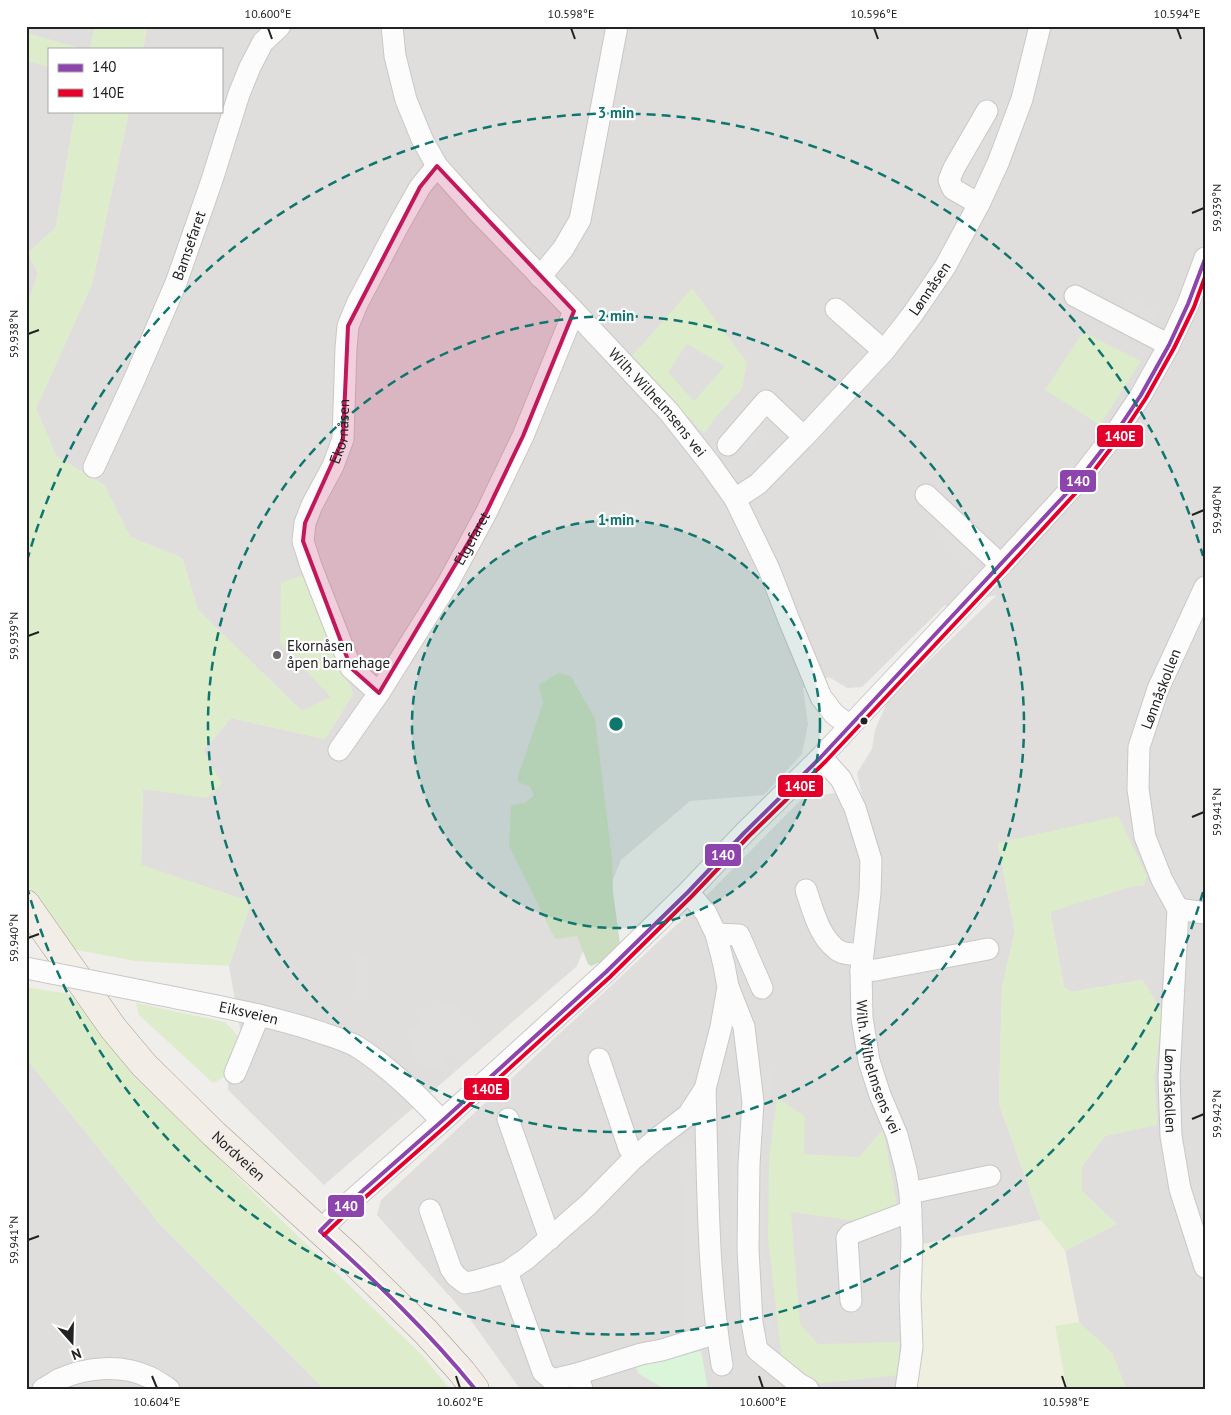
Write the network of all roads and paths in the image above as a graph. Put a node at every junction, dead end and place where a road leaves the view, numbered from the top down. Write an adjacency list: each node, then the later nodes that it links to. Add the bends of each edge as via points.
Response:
1 (280, 26): 17 (street, Bamsefaret, via 263,42 250,67 176,283)
2 (392, 26): 6 (street, Wilh. Wilhelmsens vei, via 395,56 406,100)
3 (617, 26): 9 (street, via 580,220 564,249)
4 (1040, 26): 7 (street, Lønnåsen, via 1022,99)
5 (986, 111): 7 (street, via 950,180 952,189)
6 (437, 166): 9 (street, Wilh. Wilhelmsens vei); 22 (street, Ekornåsen, via 420,186 348,326 343,439 305,523 303,541 351,668)
7 (979, 204): 14 (street, Lønnåsen, via 945,267)
8 (1205, 258): 13 (street)
9 (540, 277): 12 (street, Wilh. Wilhelmsens vei)
10 (1075, 296): 13 (street)
11 (836, 309): 14 (street)
12 (574, 311): 19 (street, Wilh. Wilhelmsens vei, via 669,412); 22 (street, Elgefaret, via 523,436 486,513 448,583)
13 (1169, 345): 20 (street, via 1119,428 1078,481)
14 (884, 351): 15 (street, Lønnåsen)
15 (804, 437): 16 (street, via 766,401); 19 (street, Lønnåsen, via 758,484)
16 (728, 445)
17 (94, 466)
18 (926, 495): 20 (street)
19 (735, 499): 23 (street, Wilh. Wilhelmsens vei, via 769,569 821,697 834,714)
20 (1001, 565): 23 (street)
21 (1205, 587): 29 (street, Lønnåskollen, via 1158,689 1139,747 1138,789 1145,837)
22 (378, 693): 24 (street, Elgefaret)
23 (850, 726): 25 (street)
24 (338, 750)
25 (821, 757): 27 (street); 33 (street, Wilh. Wilhelmsens vei, via 841,779 855,808 871,860)
26 (806, 890): 33 (street, via 820,931 836,950)
27 (688, 892): 31 (street, via 706,912); 42 (street, via 606,972)
28 (26, 904): 47 (main road, Nordveien, via 108,1021 144,1065)
29 (1178, 909): 30 (street); 49 (street, Lønnåskollen, via 1169,1077 1170,1136 1180,1189)
30 (1205, 914)
31 (716, 934): 35 (street); 36 (street, via 739,935)
32 (988, 949): 33 (street, via 876,970)
33 (861, 962): 45 (street, Wilh. Wilhelmsens vei, via 862,1018 869,1061 897,1135)
34 (26, 968): 37 (street, Eiksveien, bridge)
35 (728, 987): 40 (street); 58 (street, via 744,1028 753,1102 748,1249 752,1323 757,1350)
36 (762, 988)
37 (259, 1015): 39 (street); 42 (street, Eiksveien, via 336,1037 354,1046 395,1076)
38 (599, 1059): 43 (street, via 629,1148)
39 (235, 1073)
40 (705, 1089): 43 (street, via 688,1115); 52 (street)
41 (508, 1119): 48 (street)
42 (442, 1121): 47 (street)
43 (637, 1156): 48 (street)
44 (990, 1176): 45 (street)
45 (910, 1202): 51 (street, via 847,1238); 59 (street, Wilh. Wilhelmsens vei, via 912,1347)
46 (430, 1210): 50 (street, via 456,1276 465,1283)
47 (320, 1231): 57 (main road, Nordveien, via 426,1332)
48 (550, 1239): 50 (street)
49 (1205, 1267)
50 (507, 1272): 54 (street, via 543,1372 552,1380)
51 (851, 1301)
52 (716, 1333): 53 (street); 54 (street, via 641,1354)
53 (722, 1365)
54 (580, 1381)
55 (43, 1389): 56 (street, via 60,1379 102,1368 123,1369 147,1376)
56 (169, 1389)
57 (475, 1389)
58 (808, 1389)
59 (906, 1389)

